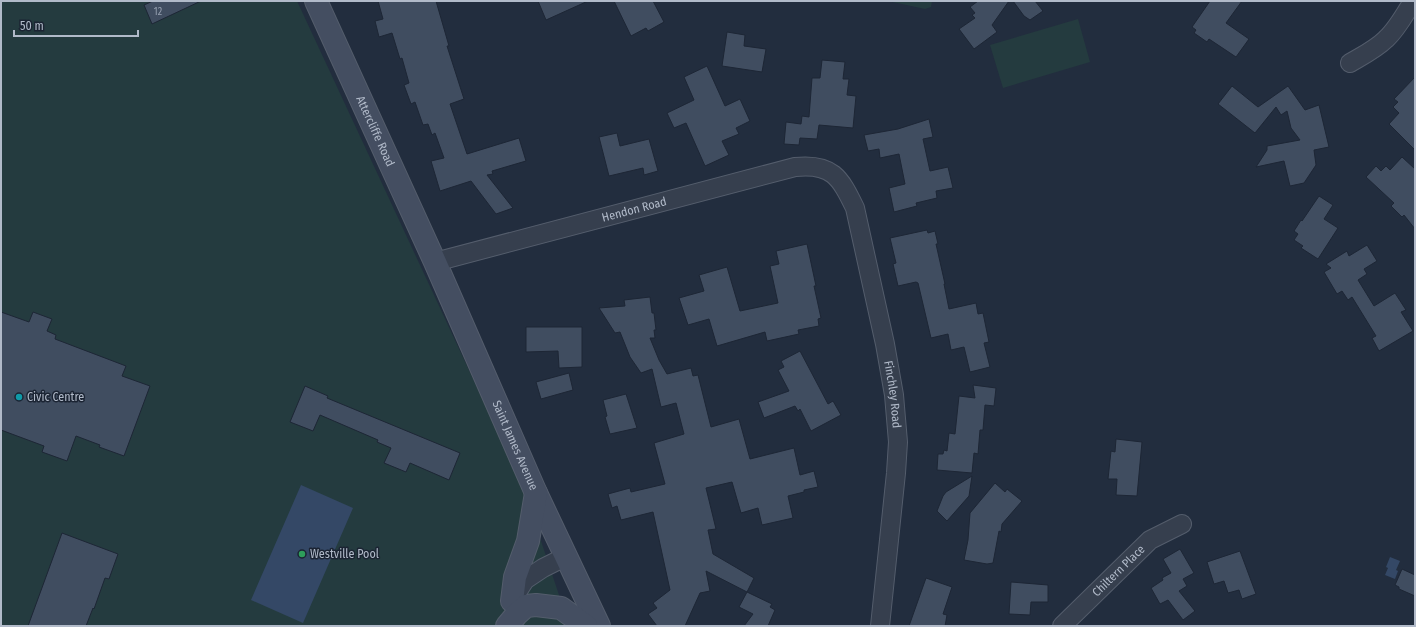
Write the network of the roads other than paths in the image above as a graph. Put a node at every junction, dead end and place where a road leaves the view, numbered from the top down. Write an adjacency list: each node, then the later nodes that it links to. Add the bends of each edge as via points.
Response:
1 (316, 1): 5 (main road, Attercliffe Road)
2 (1413, 1): 3 (street, via 1387,39)
3 (1350, 63)
4 (832, 174): 5 (street, Hendon Road, via 814,166 795,167); 14 (street, Finchley Road, via 845,188 855,208 894,395 898,442)
5 (435, 262): 6 (main road, Saint James Avenue)
6 (536, 493): 8 (main road, Saint James Avenue); 9 (main road, via 528,541 515,577)
7 (1182, 524): 15 (street, Chiltern Place, via 1150,540)
8 (565, 557): 9 (street, via 525,580); 13 (main road, Saint James Avenue)
9 (512, 601): 10 (street)
10 (501, 626)
11 (507, 626): 12 (main road, via 526,606 536,605 561,608)
12 (586, 626)
13 (599, 626)
14 (880, 626)
15 (1062, 626)

